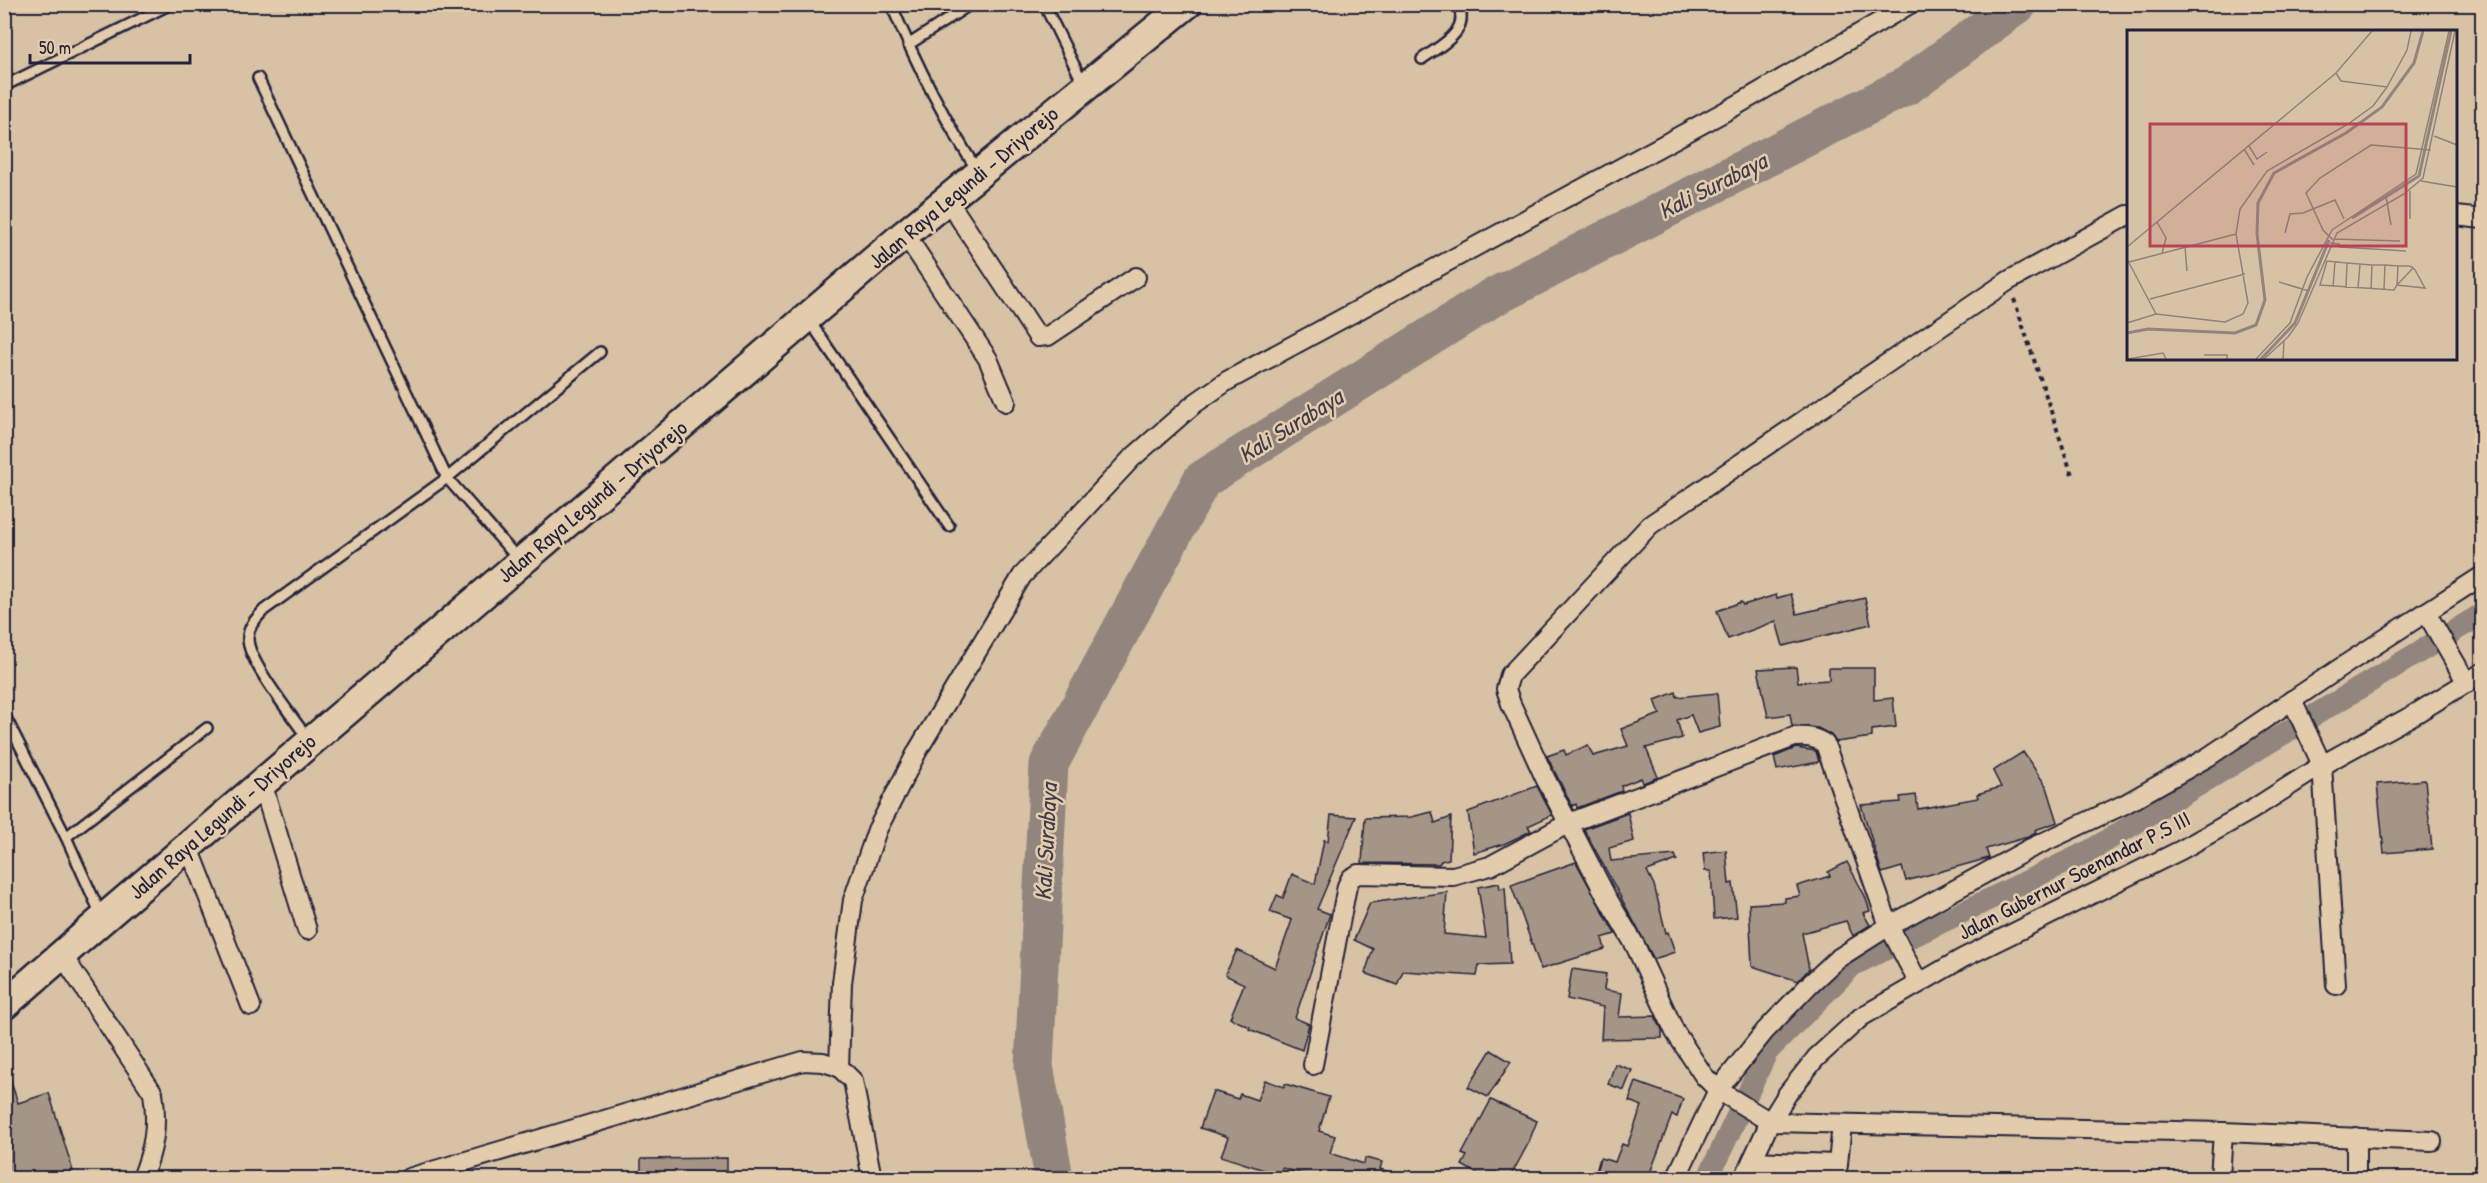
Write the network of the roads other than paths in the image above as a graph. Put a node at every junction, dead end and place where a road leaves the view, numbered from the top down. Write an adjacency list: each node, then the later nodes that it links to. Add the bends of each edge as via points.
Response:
1 (171, 4): 12 (lane)
2 (891, 4): 8 (lane)
3 (971, 4): 8 (lane)
4 (1044, 4): 10 (lane)
5 (1187, 4): 10 (main road, Jalan Raya Legundi - Driyorejo)
6 (1458, 4): 9 (lane, via 1461,27)
7 (1910, 4): 48 (street, via 1737,105 1227,381 1131,459 1022,576 918,750 876,830 853,900 842,983)
8 (908, 45): 13 (lane)
9 (1422, 59)
10 (1080, 77): 13 (main road, Jalan Raya Legundi - Driyorejo)
11 (258, 78): 23 (lane)
12 (4, 86)
13 (973, 164): 14 (main road, Jalan Raya Legundi - Driyorejo)
14 (947, 199): 18 (main road, Jalan Raya Legundi - Driyorejo); 19 (street, via 1040,337)
15 (2127, 216): 36 (street, via 2008,281 1650,525 1510,675 1506,689 1510,704)
16 (2457, 216): 17 (street)
17 (2482, 219)
18 (905, 234): 20 (main road, Jalan Raya Legundi - Driyorejo); 22 (street, via 988,359)
19 (1136, 277)
20 (807, 317): 24 (lane); 25 (main road, Jalan Raya Legundi - Driyorejo)
21 (600, 352): 23 (lane)
22 (1006, 402)
23 (447, 478): 25 (lane); 33 (lane, via 264,610 252,623 248,638 252,656)
24 (949, 526)
25 (520, 562): 33 (main road, Jalan Raya Legundi - Driyorejo)
26 (2482, 576): 27 (street)
27 (2426, 612): 29 (street); 30 (street)
28 (2482, 673): 29 (street, Jalan Gubernur Soenandar P.S III)
29 (2463, 676): 34 (street, Jalan Gubernur Soenandar P.S III)
30 (2294, 705): 34 (street); 41 (street, via 2125,804 2029,849)
31 (4, 714): 37 (lane)
32 (207, 728): 37 (lane)
33 (310, 742): 35 (main road, Jalan Raya Legundi - Driyorejo)
34 (2319, 759): 43 (street, Jalan Gubernur Soenandar P.S III, via 2250,811 2181,850); 44 (street)
35 (262, 783): 38 (main road, Jalan Raya Legundi - Driyorejo); 40 (street)
36 (1569, 823): 41 (street, via 1794,737 1816,738 1825,744); 47 (street, via 1472,872 1453,876 1366,872 1351,878); 49 (street, via 1635,945 1675,1032 1704,1076)
37 (66, 837): 39 (lane)
38 (188, 845): 39 (main road, Jalan Raya Legundi - Driyorejo); 46 (street)
39 (103, 918): 42 (main road, Jalan Raya Legundi - Driyorejo)
40 (307, 930)
41 (1892, 932): 43 (street); 49 (street, via 1837,959 1809,985 1765,1031)
42 (63, 956): 45 (main road, Jalan Raya Legundi - Driyorejo); 57 (street, via 153,1093 153,1152)
43 (1915, 976): 50 (street, Jalan Gubernur Soenandar P.S III, via 1816,1058)
44 (2336, 985)
45 (4, 1005)
46 (251, 1006)
47 (1313, 1065)
48 (839, 1067): 58 (street, via 803,1061); 59 (street, via 853,1081)
49 (1721, 1093): 50 (street); 60 (street)
50 (1764, 1119): 51 (street); 55 (street, Jalan Gubernur Soenandar P.S III)
51 (1842, 1124): 52 (street); 56 (street)
52 (2223, 1132): 53 (street); 62 (street)
53 (2356, 1137): 54 (street); 63 (street)
54 (2432, 1141)
55 (1758, 1167): 56 (street); 61 (street, Jalan Gubernur Soenandar P.S III)
56 (1837, 1171)
57 (142, 1179)
58 (409, 1179)
59 (872, 1179)
60 (1676, 1179)
61 (1744, 1179)
62 (2220, 1179)
63 (2356, 1179)

